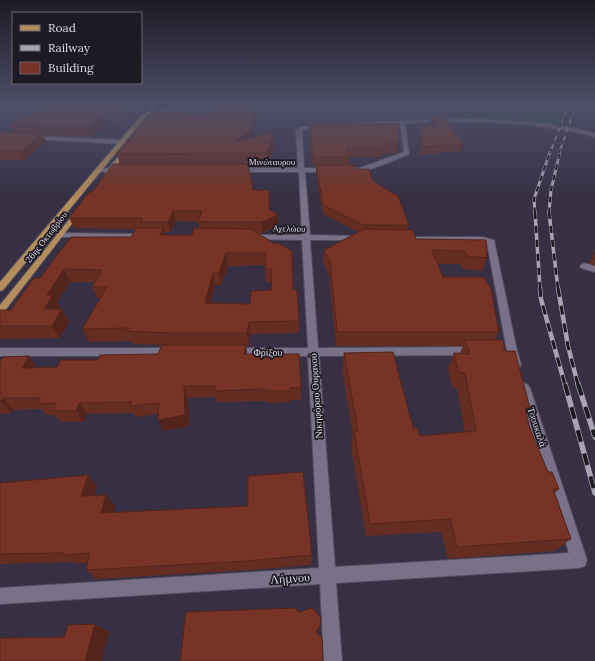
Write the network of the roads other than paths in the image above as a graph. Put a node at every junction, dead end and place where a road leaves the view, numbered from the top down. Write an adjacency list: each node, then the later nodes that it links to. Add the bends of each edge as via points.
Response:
1 (128, 136): 5 (main road, 26ης Οκτωβρίου)
2 (299, 136): 9 (street, Νικηφόρου Ουρανού)
3 (404, 136): 11 (street, via 407,153 361,170)
4 (23, 138): 5 (street)
5 (123, 142): 7 (main road, 26ης Οκτωβρίου)
6 (131, 144): 12 (main road)
7 (98, 170): 12 (street); 24 (main road, 26ης Οκτωβρίου)
8 (230, 170): 9 (street, Μινώταυρου)
9 (301, 170): 10 (street, Μινώταυρου); 19 (street, Νικηφόρου Ουρανού)
10 (338, 170)
11 (346, 170)
12 (110, 171): 13 (street); 14 (main road)
13 (128, 171)
14 (103, 180)
15 (84, 204): 16 (main road, 26ης Οκτωβρίου)
16 (60, 235): 17 (street); 25 (main road, 26ης Οκτωβρίου)
17 (155, 236)
18 (242, 237): 19 (street, Αχελώου)
19 (306, 238): 20 (street, Αχελώου); 30 (street, Νικηφόρου Ουρανού)
20 (370, 238)
21 (394, 238): 31 (street, Τσουκαλά, via 482,239 493,244 508,351 520,377)
22 (584, 266): 23 (street)
23 (595, 269)
24 (0, 288)
25 (0, 311)
26 (488, 351): 30 (street, Φρίξου)
27 (0, 352): 28 (street)
28 (180, 352)
29 (227, 352): 30 (street, Φρίξου)
30 (313, 352): 32 (street, Νικηφόρου Ουρανού)
31 (580, 560): 32 (street, Λήμνου)
32 (328, 575): 33 (street, Λήμνου); 34 (street, Νικηφόρου Ουρανού)
33 (0, 596)
34 (333, 661)

